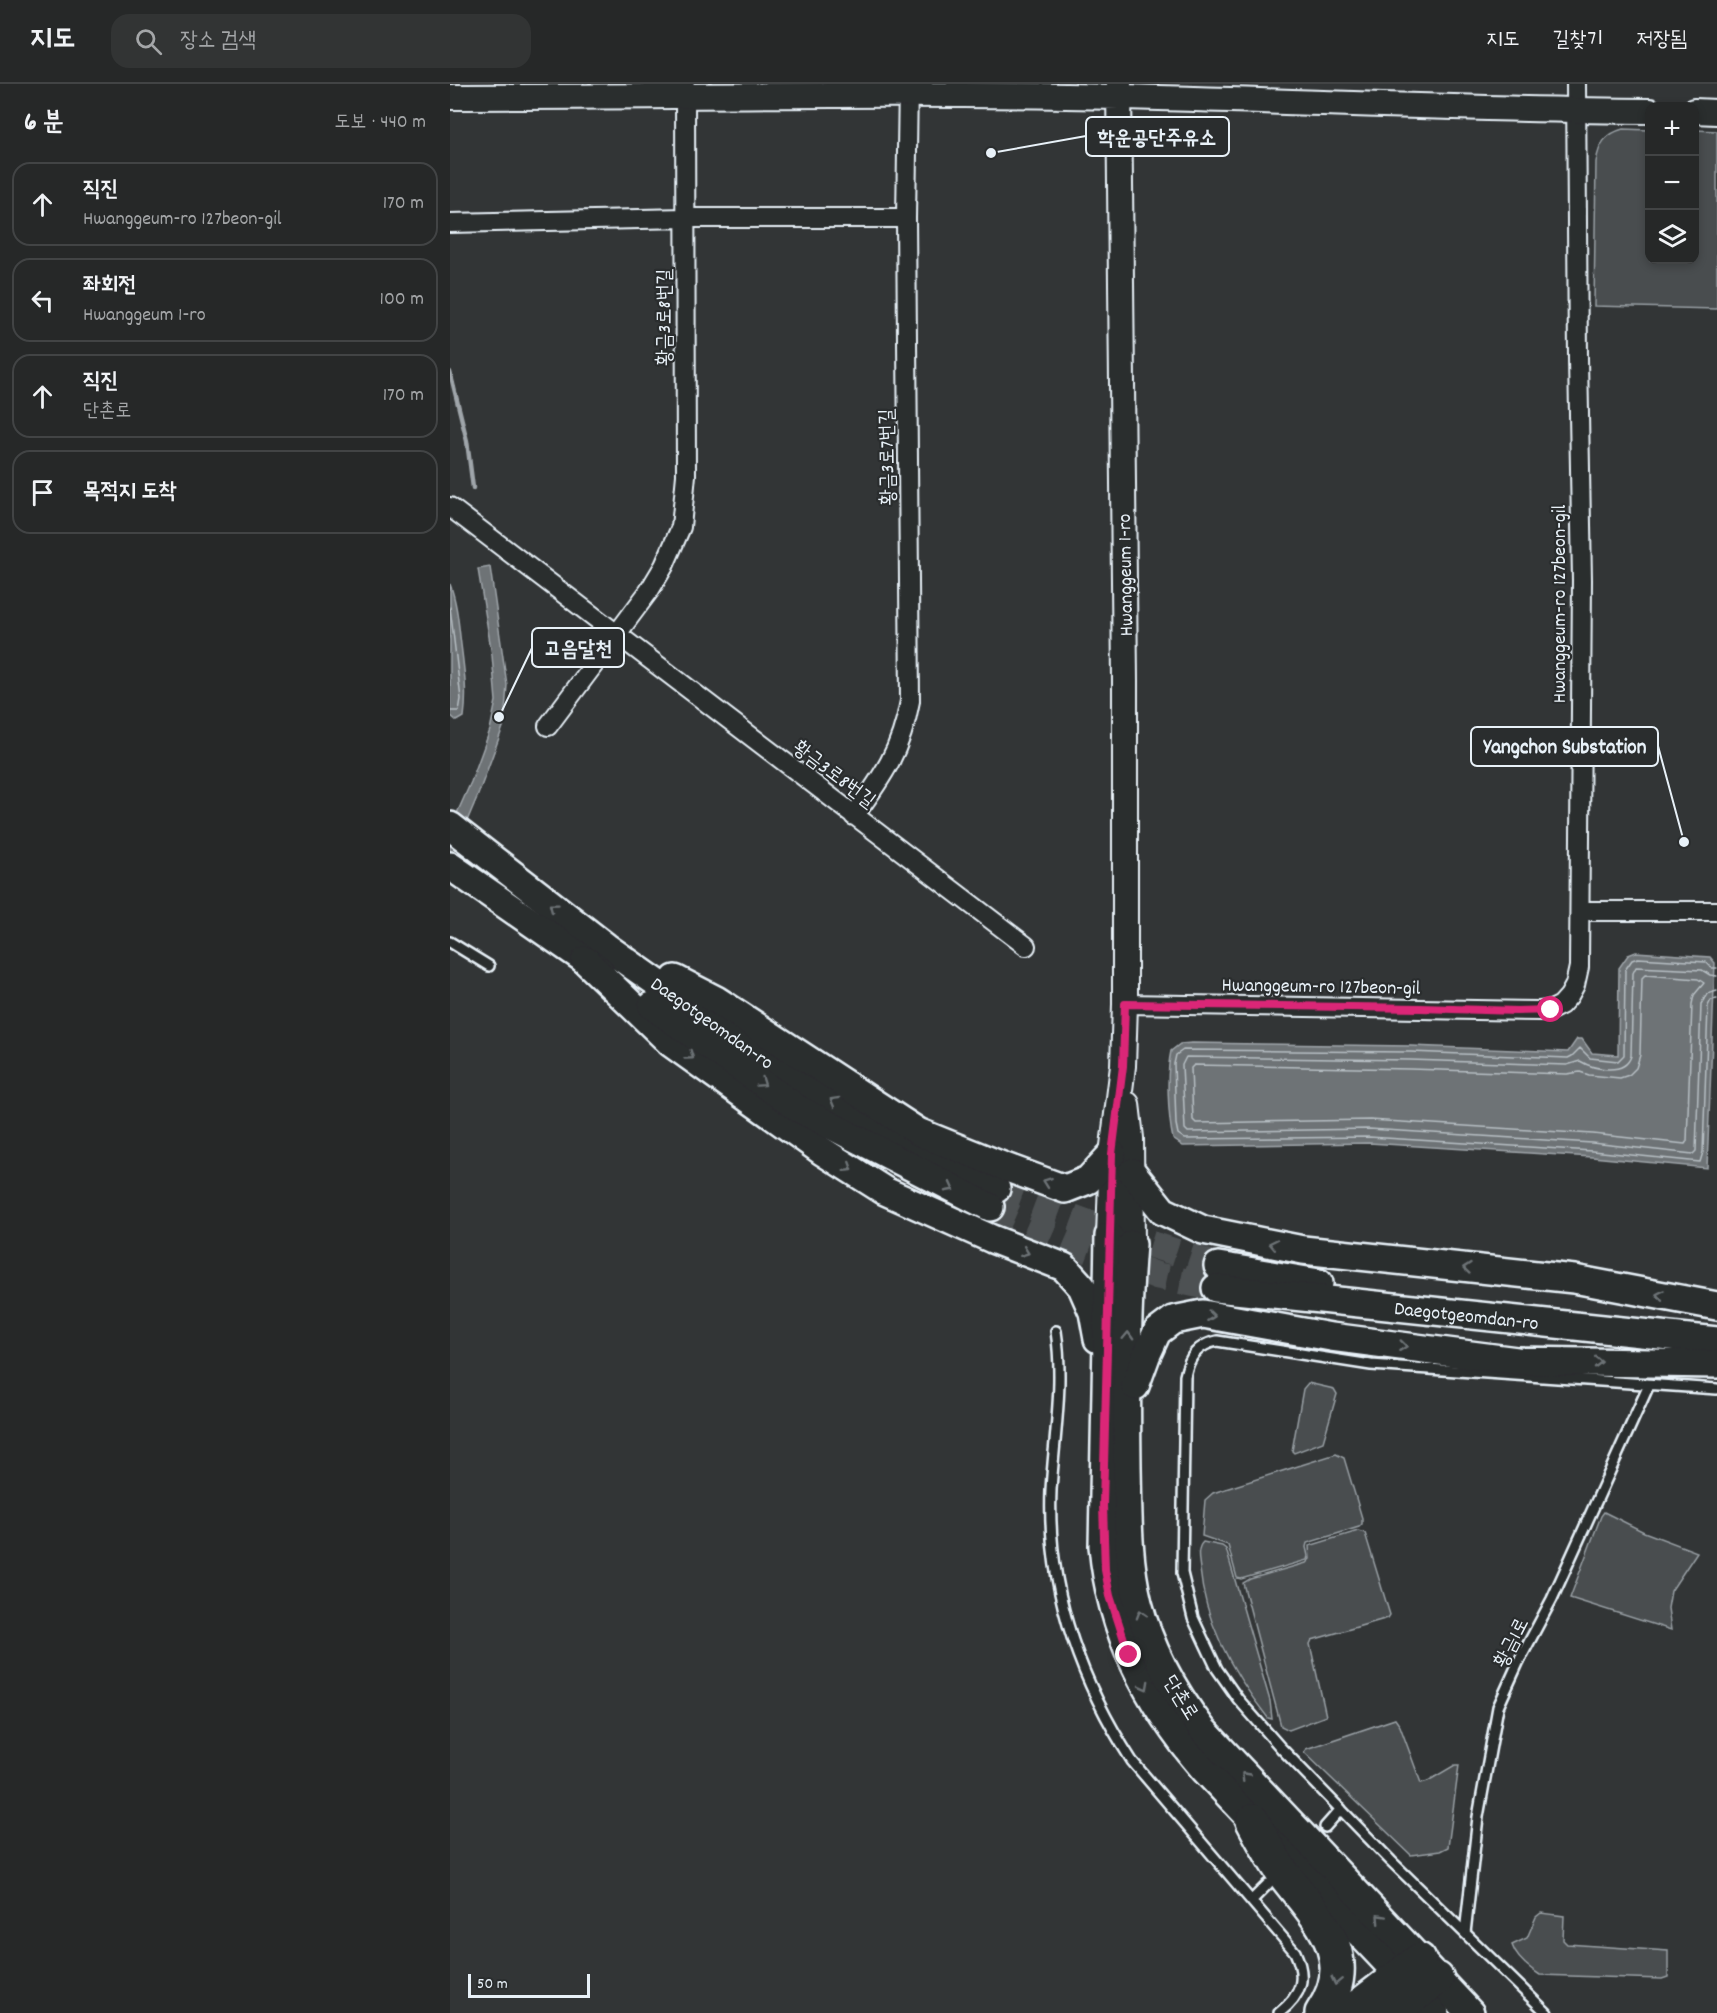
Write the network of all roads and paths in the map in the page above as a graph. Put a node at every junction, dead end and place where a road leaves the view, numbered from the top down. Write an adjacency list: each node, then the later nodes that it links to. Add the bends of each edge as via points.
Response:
1 (1576, 84): 6 (street, Hwanggeum-ro 127beon-gil)
2 (908, 89): 3 (street); 4 (street); 11 (street, 황금3로7번길)
3 (1119, 90): 6 (street); 25 (street, Hwanggeum 1-ro)
4 (685, 91): 5 (street); 10 (street, 황금3로8번길)
5 (450, 97)
6 (1576, 110): 7 (street); 19 (street, Hwanggeum-ro 127beon-gil, via 1582,580)
7 (1645, 111)
8 (1699, 111): 9 (street)
9 (1717, 112)
10 (686, 218): 11 (street); 12 (street); 14 (street, 황금3로8번길, via 686,475 681,527 664,566)
11 (906, 219): 16 (street, 황금3로7번길, via 910,701 891,763)
12 (450, 223)
13 (450, 507): 14 (street, 황금3로8번길)
14 (617, 634): 15 (street, 황금3로8번길); 16 (street, 황금3로8번길)
15 (548, 726)
16 (854, 816): 22 (street, 황금3로8번길)
17 (450, 826): 23 (main road, Daegotgeomdan-ro, one-way to 17)
18 (450, 866): 23 (main road, Daegotgeomdan-ro)
19 (1580, 911): 20 (street); 25 (street, Hwanggeum-ro 127beon-gil, via 1575,985 1569,996 1551,1010)
20 (1717, 911)
21 (450, 942): 24 (lane)
22 (1026, 946)
23 (587, 947): 27 (main road, one-way to 23, via 1088,1180 1065,1189 1005,1167 918,1132 716,1000); 29 (main road, Daegotgeomdan-ro, via 799,1109); 39 (main road, one-way to 39, via 671,1043 822,1151 885,1191 1064,1267 1082,1287 1094,1312)
24 (489, 966)
25 (1125, 1004): 26 (street, Hwanggeum 1-ro)
26 (1123, 1066): 27 (street, Hwanggeum 1-ro); 28 (street, Hwanggeum 1-ro)
27 (1112, 1154): 30 (street, Hwanggeum 1-ro)
28 (1132, 1172): 30 (street, Hwanggeum 1-ro); 31 (main road, one-way to 28, via 1574,1279 1303,1250 1203,1230 1163,1210)
29 (993, 1198)
30 (1120, 1240): 39 (main road, 단촌로)
31 (1717, 1306)
32 (1717, 1322): 34 (main road, Daegotgeomdan-ro, via 1217,1277)
33 (1056, 1331): 44 (lane, via 1059,1374 1052,1543 1069,1630 1098,1700 1132,1761)
34 (1717, 1341)
35 (1717, 1364): 36 (main road, one-way to 35)
36 (1534, 1368): 37 (lane); 39 (main road, one-way to 36, via 1157,1332 1173,1320 1203,1314 1330,1337 1517,1360); 40 (lane, via 1371,1365 1216,1341 1198,1348 1188,1364 1182,1574 1193,1618 1217,1669 1254,1720)
37 (1649, 1385): 38 (lane); 45 (lane, 황금1로, via 1552,1599 1498,1707 1478,1816)
38 (1717, 1389)
39 (1117, 1402): 41 (main road, 단촌로, one-way to 41, via 1103,1546 1110,1596 1120,1627 1133,1664 1161,1714 1203,1769); 46 (main road, 단촌로, one-way to 39, via 1188,1711 1173,1687 1146,1628 1131,1571)
40 (1341, 1809): 42 (lane); 45 (lane)
41 (1253, 1821): 46 (main road, 단촌로); 48 (highway, one-way to 48, via 1271,1856 1328,1930 1338,1960 1337,1978)
42 (1325, 1827)
43 (1268, 1884): 44 (lane)
44 (1252, 1900): 47 (lane, via 1289,1944 1300,1964 1300,1987)
45 (1465, 1933): 52 (lane)
46 (1421, 1984): 49 (highway); 50 (highway); 51 (main road, 단촌로)
47 (1280, 2013)
48 (1322, 2013)
49 (1350, 2013)
50 (1391, 2013)
51 (1470, 2013)
52 (1547, 2013)

